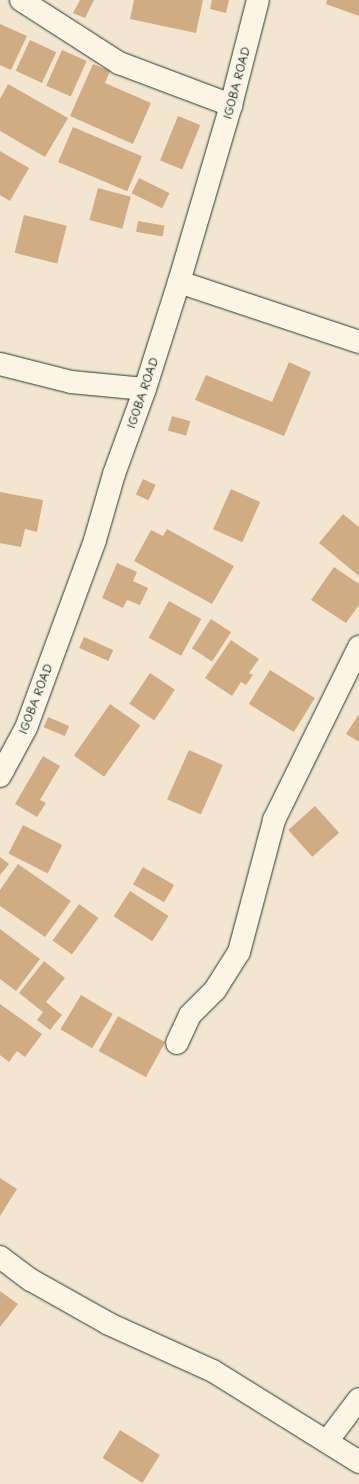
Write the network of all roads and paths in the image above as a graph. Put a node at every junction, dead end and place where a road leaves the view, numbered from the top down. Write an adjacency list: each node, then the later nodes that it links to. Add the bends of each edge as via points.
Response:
1 (21, 0): 3 (street, via 51,22 119,63)
2 (258, 0): 3 (street, IGOBA ROAD)
3 (231, 105): 4 (street, IGOBA ROAD)
4 (179, 282): 5 (street); 7 (street, IGOBA ROAD)
5 (359, 342)
6 (0, 364): 7 (street, via 71,382)
7 (145, 389): 9 (street, IGOBA ROAD, via 114,474 95,540 28,721)
8 (359, 647): 10 (street, via 274,820 239,952 215,990 190,1015)
9 (0, 776)
10 (177, 1043)
11 (0, 1257): 13 (street, via 31,1280 109,1324 213,1371)
12 (359, 1400): 13 (street)
13 (328, 1440): 14 (street)
14 (359, 1462)

